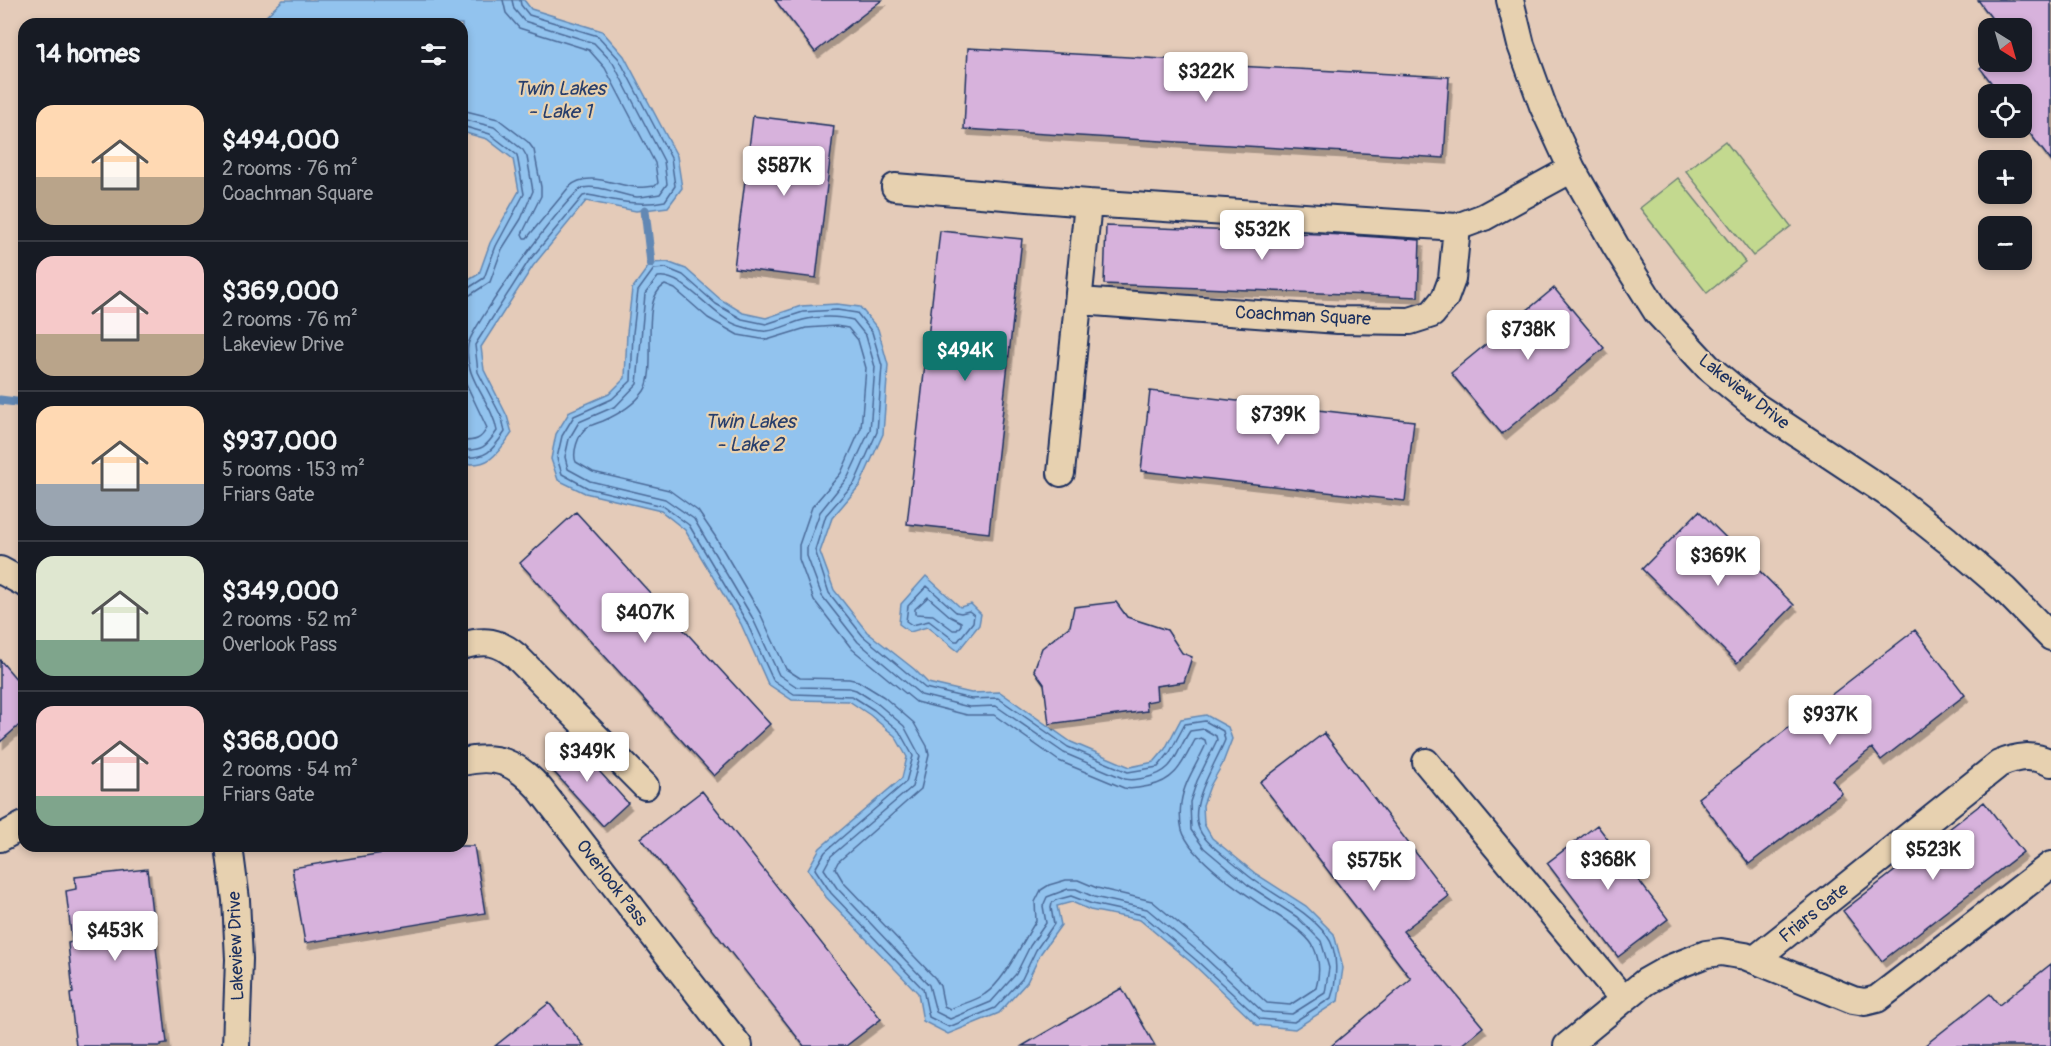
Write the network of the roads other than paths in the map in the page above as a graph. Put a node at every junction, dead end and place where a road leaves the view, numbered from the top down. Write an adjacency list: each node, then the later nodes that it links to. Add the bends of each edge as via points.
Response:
1 (1510, 0): 2 (street, Lakeview Drive, via 1543,106)
2 (1572, 169): 5 (street, via 1484,217); 10 (street, Lakeview Drive, via 1657,312 1708,367 1754,405 1893,497 2004,589)
3 (895, 187): 4 (street)
4 (1088, 203): 5 (street); 6 (street)
5 (1457, 227): 6 (street, Coachman Square, via 1452,279 1445,298 1432,314 1410,321 1338,320)
6 (1080, 301): 7 (street)
7 (1061, 473)
8 (0, 570): 9 (street)
9 (18, 580)
10 (2051, 637)
11 (468, 645): 15 (street, via 487,642 503,645)
12 (468, 760): 23 (street, Overlook Pass, via 495,758 528,776)
13 (1426, 762): 21 (street)
14 (2051, 763): 20 (street, Friars Gate, via 2026,756 1999,764)
15 (645, 786)
16 (18, 828): 17 (street)
17 (0, 838)
18 (230, 852): 22 (street, Lakeview Drive, via 239,959)
19 (2051, 865): 20 (street, Friars Gate, via 1877,999 1853,1000)
20 (1754, 960): 21 (street, Friars Gate, via 1733,954 1706,954 1668,969)
21 (1623, 999): 24 (street, Friars Gate)
22 (236, 1046)
23 (739, 1046)
24 (1567, 1046)

